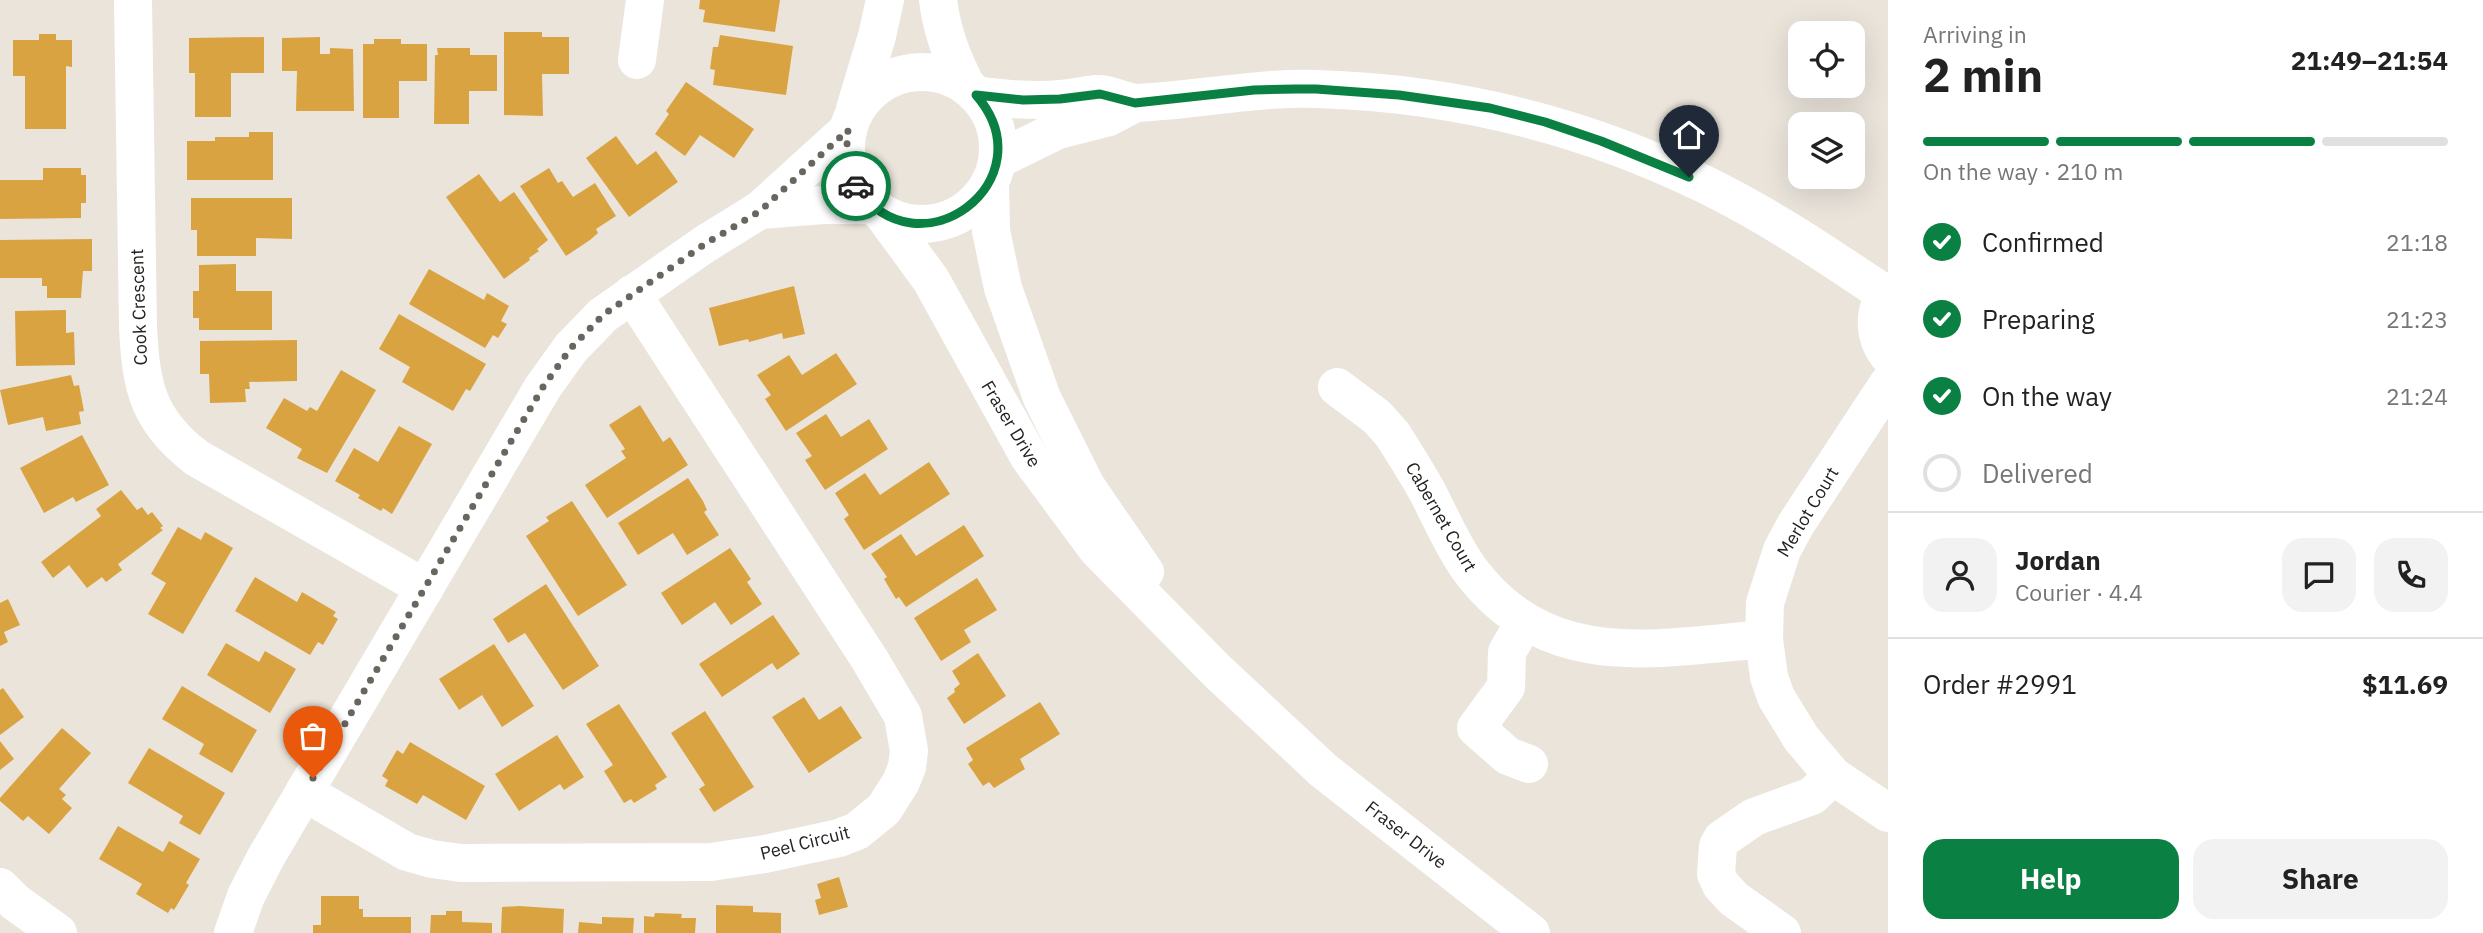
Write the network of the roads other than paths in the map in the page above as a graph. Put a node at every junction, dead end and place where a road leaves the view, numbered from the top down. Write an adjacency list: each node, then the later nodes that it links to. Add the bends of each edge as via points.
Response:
1 (133, 0): 17 (street, Cook Crescent, via 138,327 148,401 169,433 197,458)
2 (645, 0): 5 (street)
3 (885, 0): 8 (street)
4 (938, 0): 6 (street, via 946,42)
5 (636, 60)
6 (972, 91): 7 (street, via 1023,100 1100,94); 8 (street, via 932,72 903,74 874,89); 9 (street, via 995,127)
7 (1135, 103): 9 (street, via 1109,117 1058,131); 12 (street, via 1254,90 1316,89 1440,100 1531,118 1601,141 1706,185)
8 (850, 122): 10 (street, via 846,159 850,172); 11 (street)
9 (993, 171): 10 (street, via 968,208 946,220 907,222); 18 (street, Fraser Drive, via 991,231 1003,288 1042,398 1086,486 1144,571)
10 (877, 209): 11 (street, via 843,204); 18 (street, Fraser Drive, via 931,281 1028,457 1097,549)
11 (760, 211): 13 (street)
12 (1887, 292): 14 (street, via 1877,323)
13 (632, 294): 17 (street, via 571,348 543,387); 23 (street, Peel Circuit, via 903,716 909,751 894,796 857,831 765,854 711,862 461,863 407,852)
14 (1888, 355)
15 (1888, 384): 20 (street, Merlot Court, via 1782,550 1765,603)
16 (1337, 387): 19 (street, Cabernet Court, via 1386,427 1469,568 1490,595)
17 (425, 588): 23 (street)
18 (1164, 615): 28 (street, Fraser Drive, via 1323,770)
19 (1525, 621): 20 (street, Cabernet Court, via 1559,638 1602,648); 21 (street, via 1507,652 1506,687 1476,728 1508,756)
20 (1764, 639): 22 (street, Merlot Court, via 1776,697 1801,738)
21 (1529, 764)
22 (1833, 776): 24 (street, Merlot Court); 29 (street, via 1812,796 1754,817 1718,846 1716,874 1721,885)
23 (304, 792): 27 (street, via 246,896)
24 (1888, 813)
25 (0, 887): 26 (street)
26 (58, 933)
27 (233, 933)
28 (1531, 933)
29 (1782, 933)

